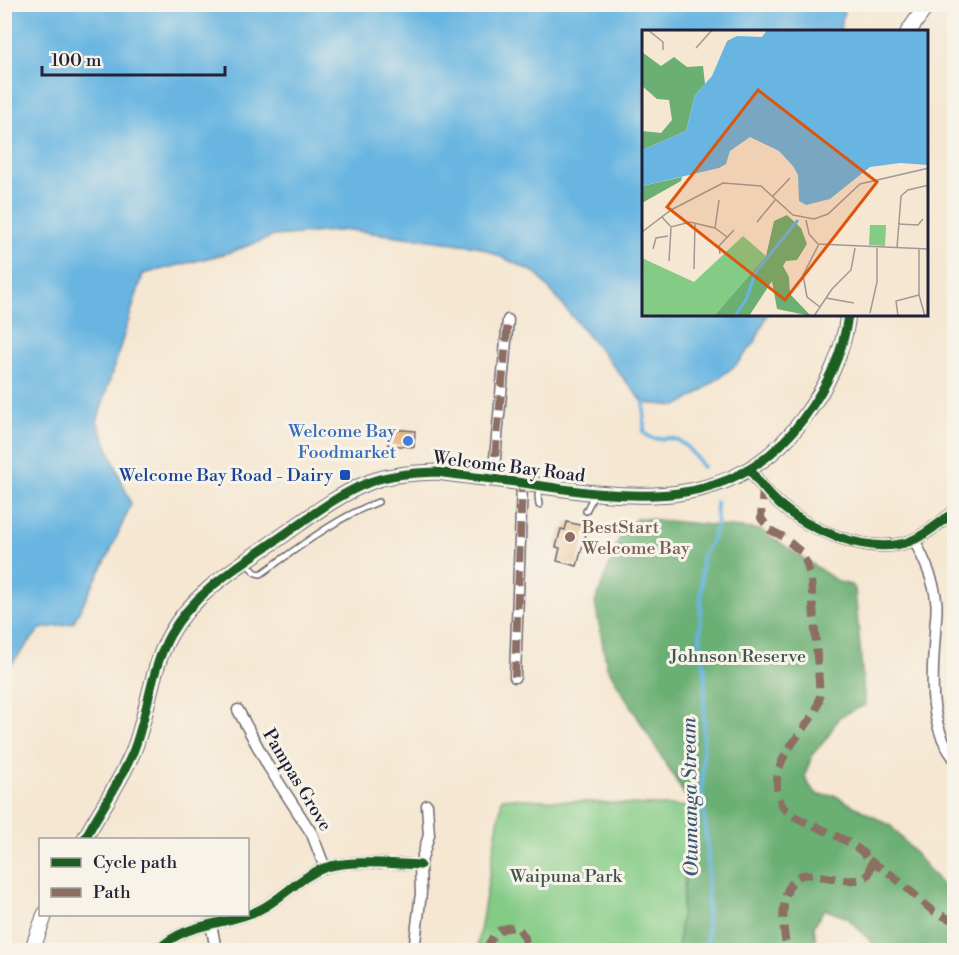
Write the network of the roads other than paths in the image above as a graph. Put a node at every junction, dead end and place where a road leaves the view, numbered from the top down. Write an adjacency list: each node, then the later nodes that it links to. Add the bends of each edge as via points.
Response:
1 (928, 4): 2 (main road)
2 (909, 30)
3 (848, 316): 5 (main road, Welcome Bay Road, via 840,356 814,404 790,437)
4 (508, 320): 6 (street)
5 (750, 469): 9 (main road, Welcome Bay Road, via 708,488 667,495); 14 (street, via 778,503 825,531 882,546)
6 (493, 480): 7 (main road, Welcome Bay Road); 15 (main road, Welcome Bay Road, via 437,472 389,476 352,489)
7 (522, 483): 8 (main road, Welcome Bay Road); 16 (street)
8 (541, 486): 9 (main road, Welcome Bay Road); 11 (lane)
9 (595, 494): 12 (lane)
10 (378, 502): 15 (lane, via 356,510 261,574)
11 (539, 505)
12 (586, 512)
13 (954, 512): 14 (street)
14 (914, 538): 18 (street, via 937,601 933,696 938,729)
15 (245, 562): 20 (main road, Welcome Bay Road, via 206,592 169,636 133,752)
16 (514, 677)
17 (238, 710): 22 (street, Pampas Grove, via 312,834)
18 (954, 758)
19 (427, 805): 21 (street, via 429,835)
20 (85, 838)
21 (420, 865): 22 (street, via 346,864); 30 (street)
22 (325, 868): 23 (street)
23 (249, 914)
24 (45, 916): 27 (main road)
25 (245, 916): 26 (street)
26 (211, 924): 28 (street, via 174,937); 29 (street)
27 (32, 951)
28 (158, 951)
29 (216, 951)
30 (417, 951)

